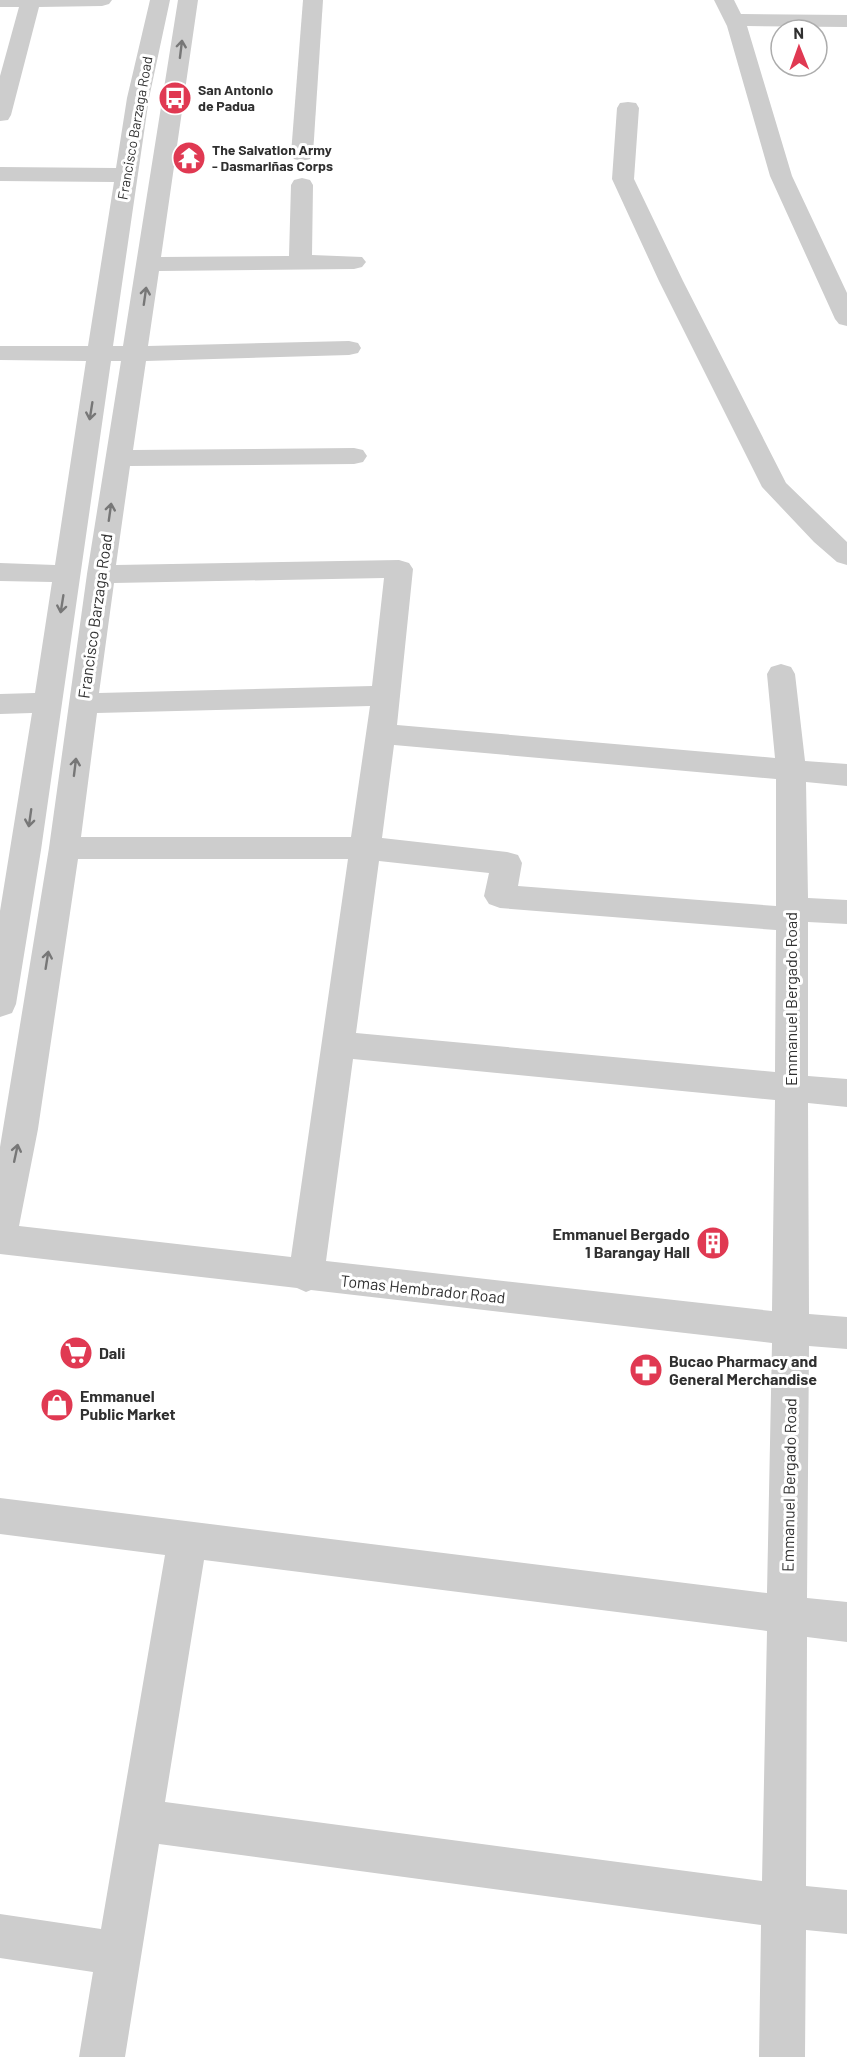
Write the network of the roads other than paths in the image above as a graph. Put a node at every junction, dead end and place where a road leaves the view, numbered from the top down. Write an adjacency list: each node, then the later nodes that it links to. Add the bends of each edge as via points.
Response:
1 (102, 0): 7 (street)
2 (160, 0): 14 (street, Francisco Barzaga Road)
3 (188, 0): 18 (street, Francisco Barzaga Road, one-way to 3)
4 (313, 0): 12 (street)
5 (724, 0): 8 (street)
6 (0, 1): 7 (street)
7 (31, 1): 11 (street)
8 (734, 20): 9 (street); 19 (street, via 781,176)
9 (847, 21)
10 (627, 108): 26 (street, via 623,179 670,281 775,487)
11 (0, 115)
12 (303, 154)
13 (0, 174): 14 (street)
14 (126, 175): 22 (street, Francisco Barzaga Road)
15 (302, 185): 17 (street)
16 (354, 262): 17 (street)
17 (300, 263): 18 (street)
18 (150, 264): 23 (street, Francisco Barzaga Road, one-way to 18)
19 (847, 319)
20 (350, 348): 23 (street)
21 (0, 353): 22 (street)
22 (100, 353): 23 (street); 28 (street, Francisco Barzaga Road, one-way to 28)
23 (136, 354): 25 (street, Francisco Barzaga Road)
24 (354, 456): 25 (street)
25 (118, 458): 29 (street, Francisco Barzaga Road, one-way to 25)
26 (847, 556)
27 (0, 572): 28 (street)
28 (67, 574): 34 (street, Francisco Barzaga Road, one-way to 34)
29 (101, 574): 31 (street, via 399,569); 32 (street, Francisco Barzaga Road)
30 (781, 674): 36 (street, Emmanuel Bergado Road)
31 (386, 696): 32 (street); 35 (street)
32 (83, 703): 38 (street, Francisco Barzaga Road, one-way to 32)
33 (0, 704): 34 (street)
34 (46, 704): 40 (street, Francisco Barzaga Road, one-way to 40)
35 (381, 734): 36 (street); 39 (street)
36 (791, 769): 37 (street); 42 (street, Emmanuel Bergado Road)
37 (847, 775)
38 (64, 848): 39 (street); 47 (street, Francisco Barzaga Road, one-way to 38, via 21,1129)
39 (366, 848): 42 (street, via 507,863 500,896); 44 (street)
40 (13, 850): 43 (street, Francisco Barzaga Road)
41 (847, 912): 42 (street)
42 (792, 914): 45 (street, Emmanuel Bergado Road)
43 (0, 1004)
44 (339, 1044): 45 (street); 49 (street)
45 (791, 1087): 46 (street); 50 (street, Emmanuel Bergado Road)
46 (847, 1093)
47 (0, 1231)
48 (0, 1239): 49 (street, Tomas Hembrador Road)
49 (306, 1276): 50 (street, Tomas Hembrador Road)
50 (791, 1329): 51 (street, Tomas Hembrador Road); 54 (street, Emmanuel Bergado Road)
51 (847, 1333)
52 (0, 1516): 53 (street)
53 (187, 1540): 54 (street); 56 (street)
54 (788, 1614): 55 (street); 57 (street, Emmanuel Bergado Road)
55 (847, 1622)
56 (141, 1820): 57 (street); 60 (street)
57 (784, 1906): 58 (street); 62 (street, Emmanuel Bergado Road)
58 (847, 1912)
59 (0, 1936): 60 (street)
60 (119, 1954): 61 (street)
61 (102, 2057)
62 (782, 2057)

